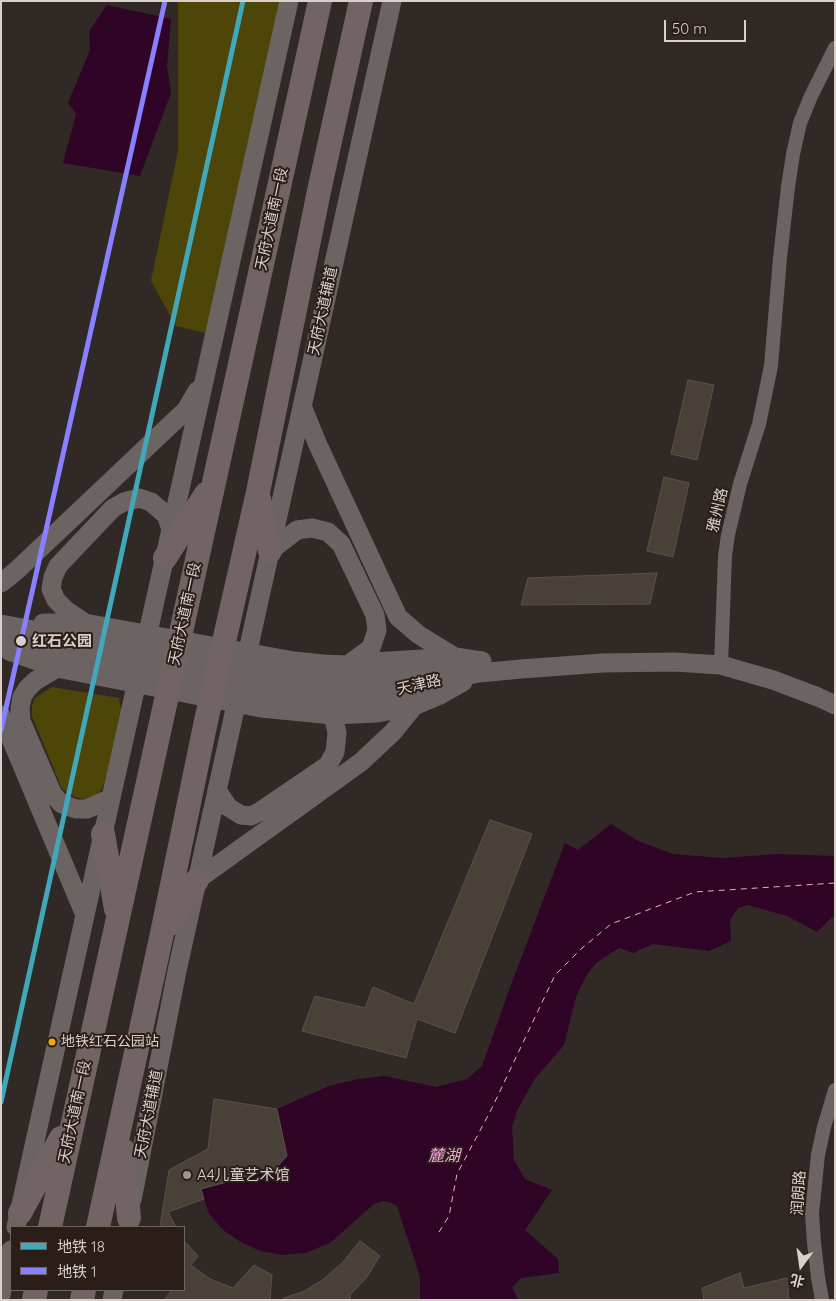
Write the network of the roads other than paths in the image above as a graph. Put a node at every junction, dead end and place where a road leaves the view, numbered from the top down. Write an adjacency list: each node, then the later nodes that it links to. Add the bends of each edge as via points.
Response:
1 (289, 1): 6 (street)
2 (320, 1): 8 (highway, 天府大道南一段)
3 (361, 1): 9 (highway, via 318,191)
4 (392, 1): 7 (street, 天府大道辅道)
5 (835, 48): 19 (street, 雅州路, via 800,123 793,154 771,366 759,424 728,534)
6 (204, 379): 10 (street); 13 (street, via 186,410)
7 (302, 406): 11 (street, 天府大道辅道); 18 (street, via 398,617)
8 (214, 482): 12 (highway); 33 (highway, 天府大道南一段)
9 (258, 492): 11 (highway); 34 (highway)
10 (171, 529): 12 (street); 15 (street, via 166,515 151,502 138,498 124,502 113,508 58,566 51,588 56,600)
11 (270, 551): 20 (street, via 297,530 312,528 328,532 342,544 375,615 377,630 371,648); 28 (street, 天府大道辅道)
12 (164, 558): 29 (street)
13 (1, 583)
14 (1, 623): 15 (street); 21 (street, 天津路, via 279,675 328,681)
15 (85, 623): 20 (street, via 294,661)
16 (1, 640): 21 (street, 天津路, via 283,694 314,697 342,698 401,690 449,679)
17 (1, 648): 22 (street)
18 (454, 658): 20 (street); 21 (street)
19 (721, 659): 21 (street, 天津路); 23 (street, 天津路, via 762,663); 24 (street, 天津路)
20 (347, 665)
21 (481, 667): 25 (street, via 440,694)
22 (57, 668): 27 (street, via 261,708); 29 (street, via 27,689 22,697 21,721 54,795 62,804 87,809)
23 (835, 694)
24 (835, 705)
25 (414, 706): 27 (street, via 377,713); 31 (street, via 362,762)
26 (1, 715): 32 (street)
27 (333, 715): 28 (street, via 337,733 335,752 328,765 259,812 251,816 241,815 228,807)
28 (217, 790): 31 (street, 天府大道辅道)
29 (111, 798): 30 (street)
30 (103, 834): 32 (street); 33 (highway)
31 (198, 880): 34 (highway); 39 (street, 天府大道辅道)
32 (86, 914): 38 (street)
33 (118, 922): 36 (highway, 天府大道南一段)
34 (161, 938): 37 (highway)
35 (835, 1090): 44 (street, 润朗路, via 818,1155 812,1213)
36 (73, 1117): 38 (highway); 40 (highway, 天府大道南一段)
37 (121, 1127): 39 (highway); 41 (highway)
38 (18, 1220)
39 (128, 1223)
40 (50, 1226)
41 (98, 1226)
42 (10, 1254): 43 (street)
43 (1, 1295)
44 (822, 1300)

